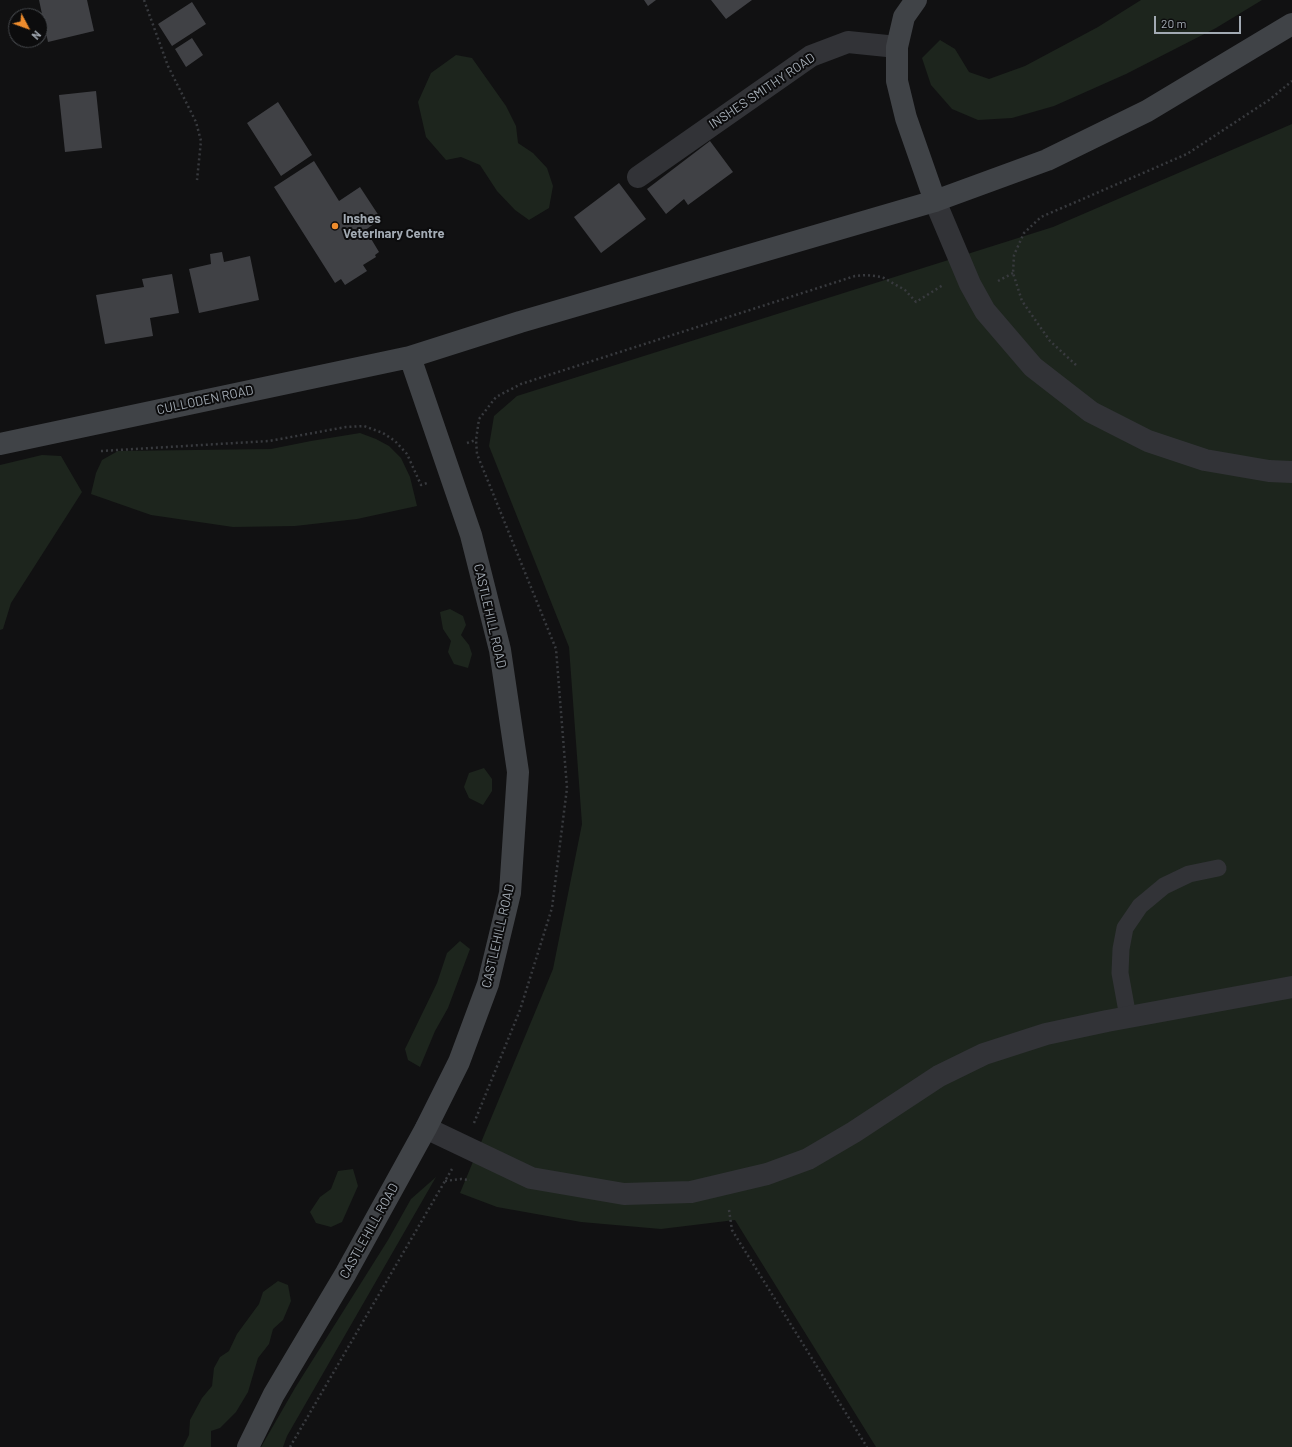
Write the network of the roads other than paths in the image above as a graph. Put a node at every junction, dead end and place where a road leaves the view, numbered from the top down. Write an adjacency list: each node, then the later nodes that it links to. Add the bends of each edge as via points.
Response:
1 (916, 0): 3 (main road, via 904,18)
2 (1292, 24): 5 (main road, CULLODEN ROAD, via 1147,111 1047,160)
3 (897, 47): 4 (street, INSHES SMITHY ROAD, via 848,42 811,56); 5 (main road, via 898,81 906,118)
4 (638, 177)
5 (935, 202): 6 (main road, CULLODEN ROAD, via 520,322); 8 (street, via 970,284 985,311 1033,367 1091,412 1148,441 1205,460 1269,471)
6 (410, 357): 7 (main road, CULLODEN ROAD); 12 (main road, CASTLEHILL ROAD, via 472,535 500,650 518,772 510,893 488,984 459,1062)
7 (0, 444)
8 (1292, 472)
9 (1218, 868): 11 (lane, via 1189,874 1164,886 1140,906 1125,928 1120,973)
10 (1292, 987): 11 (street)
11 (1128, 1017): 12 (street, via 1046,1034 984,1054 939,1076 854,1132 808,1158 767,1174 691,1192 624,1194 531,1178)
12 (426, 1128): 13 (main road, CASTLEHILL ROAD, via 346,1273 274,1394)
13 (248, 1447)

